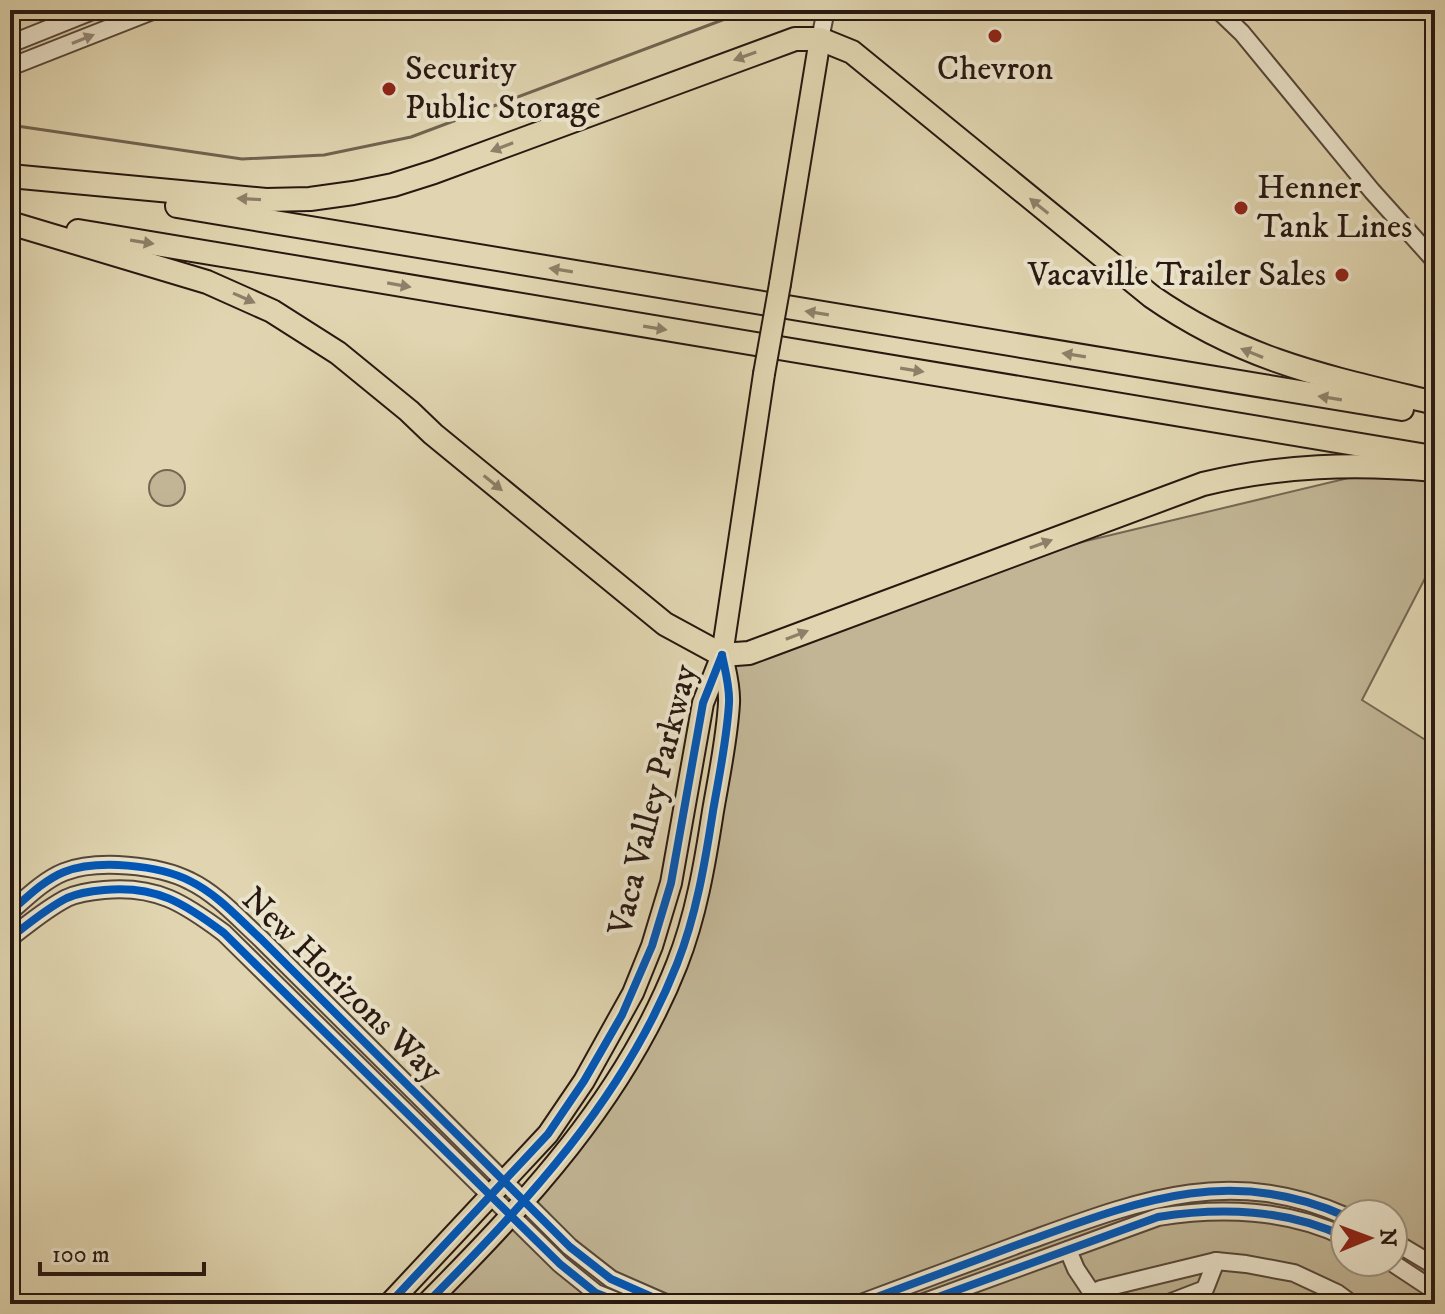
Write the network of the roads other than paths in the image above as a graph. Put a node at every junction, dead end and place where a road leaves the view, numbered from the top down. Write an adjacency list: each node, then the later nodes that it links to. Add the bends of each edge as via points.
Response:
1 (95, 10): 6 (street)
2 (155, 10): 7 (street, one-way to 2)
3 (826, 10): 5 (street, Vaca Valley Parkway)
4 (1218, 10): 10 (street)
5 (820, 39): 8 (highway, one-way to 8, via 795,39 434,172 353,193 242,199); 11 (highway, one-way to 5, via 1281,364 1179,316 852,52); 15 (main road, Vaca Valley Parkway, bridge)
6 (10, 44)
7 (10, 67)
8 (10, 177): 12 (highway, one-way to 8)
9 (10, 222): 13 (highway, one-way to 13); 15 (highway, one-way to 15, via 207,282 305,330 665,624)
10 (1435, 261)
11 (1435, 403)
12 (1435, 414)
13 (1435, 457)
14 (1435, 470): 15 (highway, one-way to 14, via 749,653 1203,484 1316,465)
15 (722, 655): 18 (main road, Vaca Valley Parkway, via 703,703 671,883 633,993 567,1107); 20 (main road, Vaca Valley Parkway, via 729,701 721,761 699,887 677,964 622,1074)
16 (10, 912): 18 (street, New Horizons Way, via 64,872 143,867 190,880 261,939)
17 (10, 938): 19 (street, New Horizons Way, via 67,898 95,891 143,890 192,909 224,933)
18 (505, 1181): 19 (main road, Vaca Valley Parkway); 20 (street, New Horizons Way)
19 (490, 1196): 22 (street, New Horizons Way); 31 (main road, Vaca Valley Parkway)
20 (525, 1201): 22 (main road, Vaca Valley Parkway); 34 (street, New Horizons Way, via 611,1279)
21 (1329, 1209): 35 (street, via 1232,1190 1162,1196)
22 (510, 1217): 32 (main road, Vaca Valley Parkway); 33 (street, New Horizons Way, via 596,1293)
23 (1329, 1231): 24 (street, via 1263,1213 1190,1212 1158,1217)
24 (1068, 1250): 30 (street); 36 (street)
25 (1409, 1251): 27 (street)
26 (1216, 1261): 30 (street); 37 (street, via 1205,1289); 38 (street, via 1294,1273)
27 (1435, 1266)
28 (1409, 1274): 29 (street)
29 (1435, 1291)
30 (1094, 1299)
31 (389, 1304)
32 (426, 1304)
33 (624, 1304)
34 (668, 1304)
35 (858, 1304)
36 (919, 1304)
37 (1166, 1304)
38 (1352, 1304)

